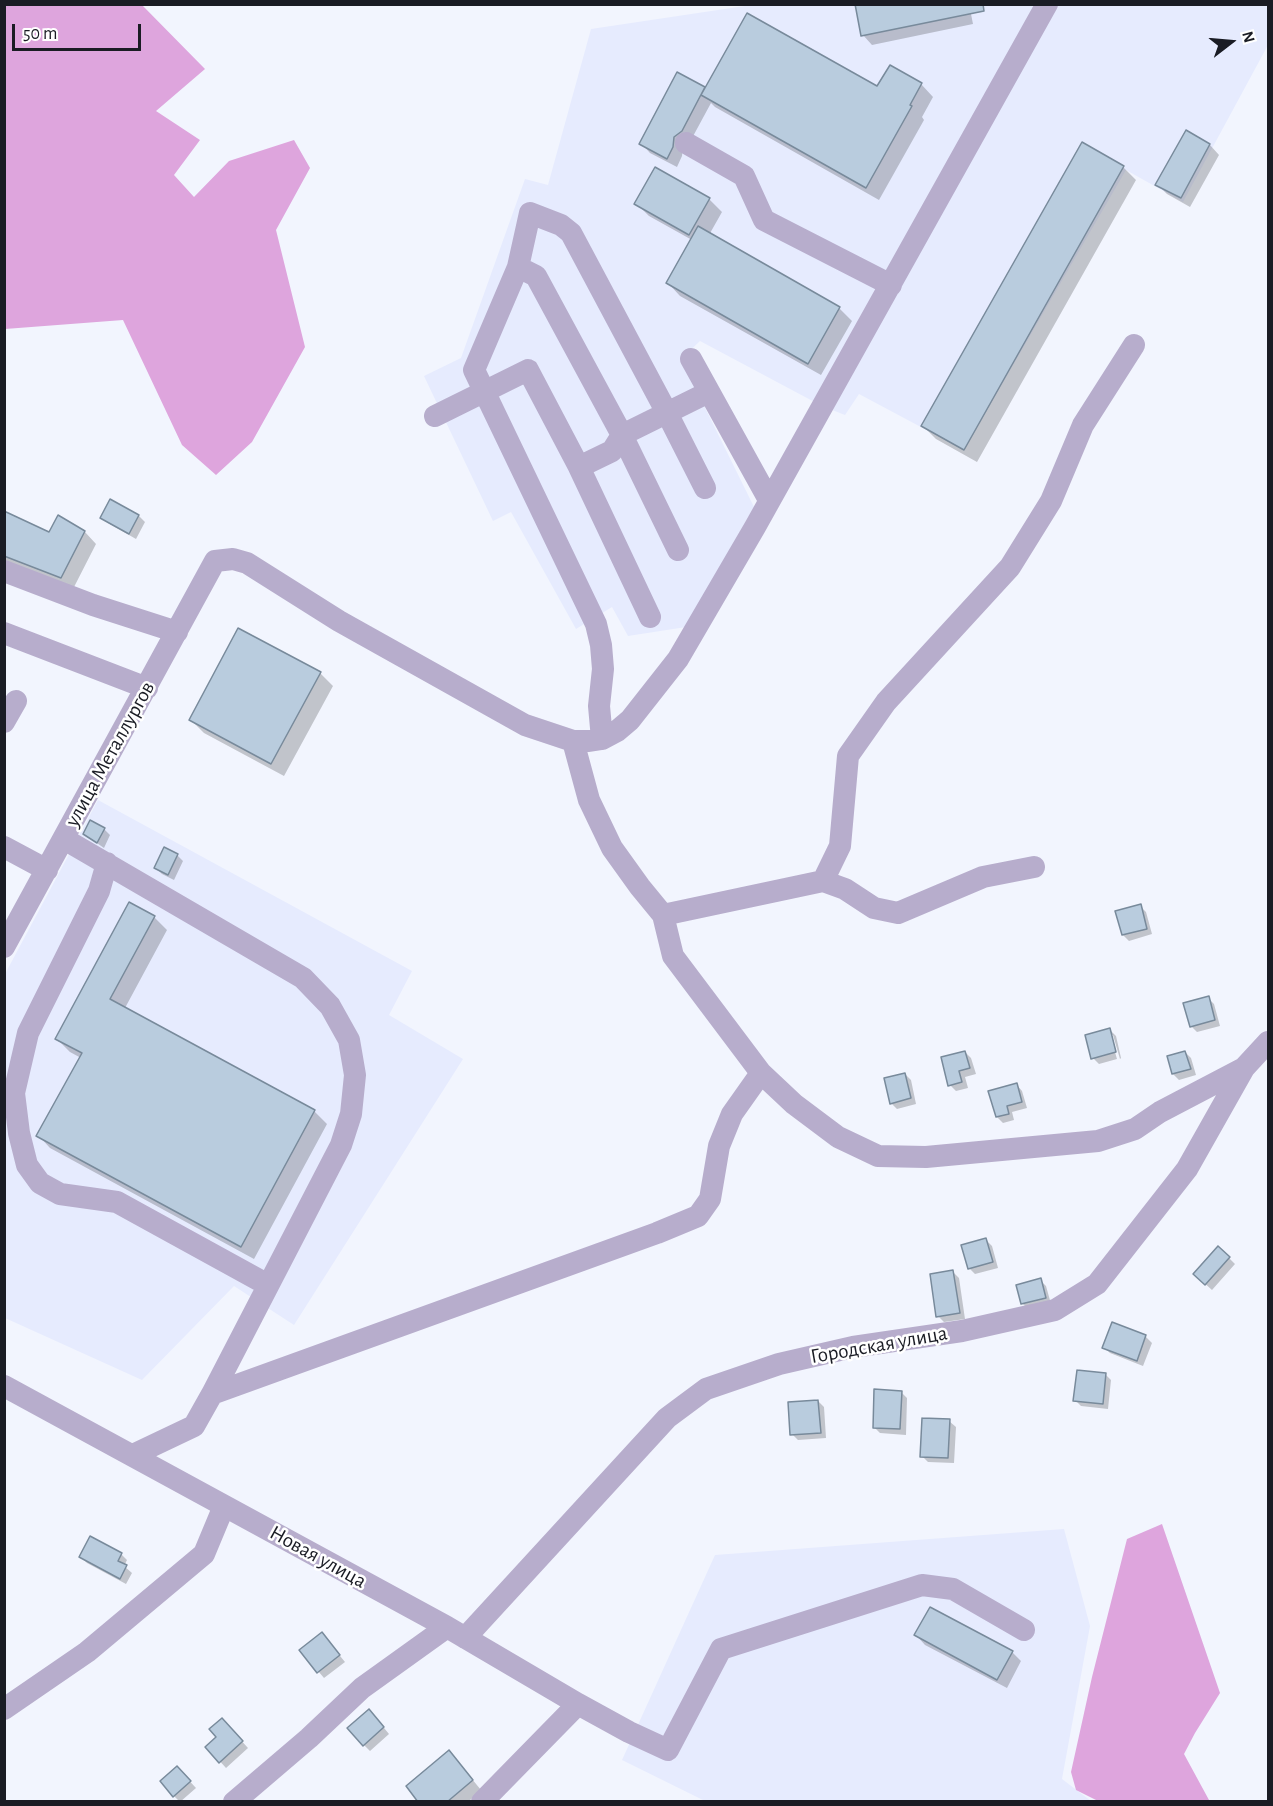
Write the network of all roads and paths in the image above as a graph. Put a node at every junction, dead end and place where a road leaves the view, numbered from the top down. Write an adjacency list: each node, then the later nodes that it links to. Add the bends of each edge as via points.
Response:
1 (1047, 4): 4 (street)
2 (686, 143): 4 (street, via 744,176 764,220)
3 (518, 267): 7 (street, via 474,370); 9 (street, via 530,213 571,233); 11 (street, via 536,276)
4 (891, 285): 14 (street)
5 (1134, 345): 30 (street, via 1083,425 1051,501 1010,567 886,702 848,756 840,846)
6 (691, 359): 8 (street)
7 (484, 392): 10 (street); 12 (street, via 528,370); 23 (street, via 596,624 603,669)
8 (710, 392): 9 (street); 14 (street)
9 (667, 413): 11 (street); 13 (street)
10 (435, 416)
11 (622, 435): 12 (street, via 612,451); 15 (street)
12 (579, 467): 17 (street)
13 (705, 488)
14 (769, 500): 23 (street, via 678,659 630,720)
15 (678, 550)
16 (4, 571): 18 (street)
17 (650, 617)
18 (177, 632): 20 (street, улица Металлургов); 24 (street, улица Металлургов, via 215,561 233,558 525,725)
19 (4, 633): 20 (street)
20 (147, 688): 25 (street, улица Металлургов)
21 (16, 701): 22 (street)
22 (4, 722)
23 (602, 739): 24 (street)
24 (573, 741): 31 (street, via 589,800 612,848)
25 (64, 839): 27 (street); 29 (street, улица Металлургов)
26 (4, 847): 29 (street)
27 (106, 863): 36 (street, via 303,978 330,1006 350,1040 355,1075 351,1114 341,1145); 36 (street, via 99,891 28,1033 14,1093 27,1165 40,1183 60,1194 117,1202)
28 (1034, 867): 30 (street, via 983,877 898,913 874,908)
29 (46, 870): 32 (street, улица Металлургов)
30 (823, 880): 31 (street)
31 (663, 915): 35 (street, via 673,956)
32 (4, 947)
33 (1269, 1042): 34 (street, Городская улица)
34 (1244, 1068): 35 (street, via 1135,1129 1098,1141 926,1157 878,1156 838,1137); 42 (street, Городская улица, via 1188,1169 1097,1284 1055,1310 962,1331 853,1347 778,1364 706,1389 668,1418)
35 (761, 1073): 38 (street, via 732,1114 719,1146 710,1199 698,1216)
36 (268, 1285): 38 (street)
37 (4, 1386): 39 (street, Новая улица)
38 (213, 1394): 39 (street, via 194,1426)
39 (133, 1455): 40 (street, Новая улица)
40 (224, 1506): 42 (street, Новая улица); 44 (street, via 204,1554 87,1653)
41 (1024, 1630): 43 (street, Новая улица, via 953,1588 922,1585 721,1649 668,1750)
42 (456, 1632): 43 (street, Новая улица); 45 (street, Городская улица, via 362,1688)
43 (578, 1704): 46 (street)
44 (4, 1709)
45 (234, 1802)
46 (482, 1802)

